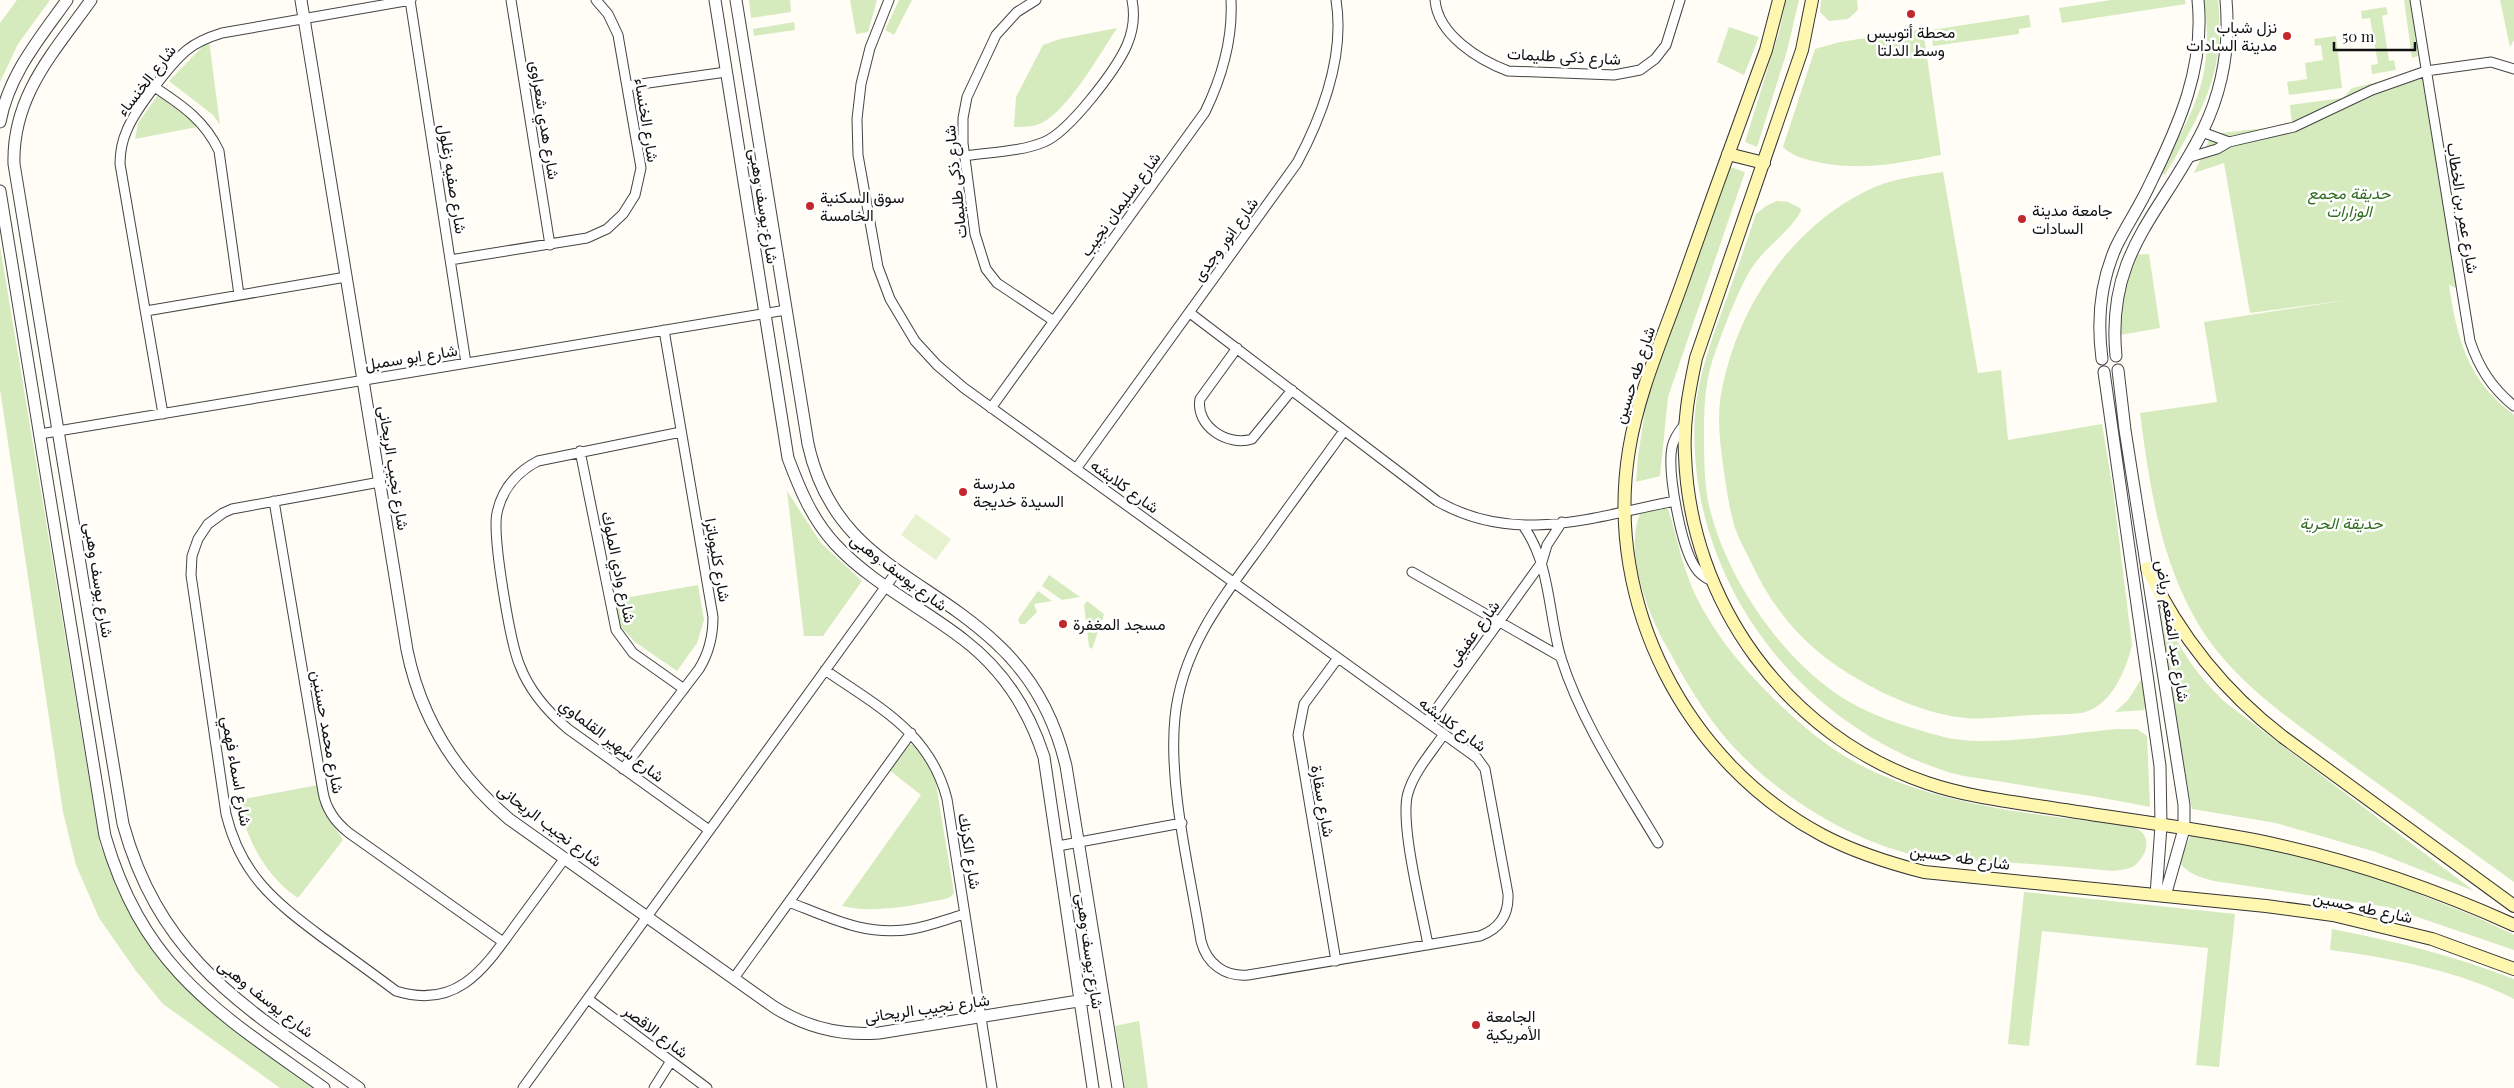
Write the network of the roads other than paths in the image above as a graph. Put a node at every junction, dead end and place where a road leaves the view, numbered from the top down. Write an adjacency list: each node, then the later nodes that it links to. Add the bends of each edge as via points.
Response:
1 (67, 0): 27 (street, via 21,66)
2 (91, 0): 60 (street, شارع يوسف وهبى, via 28,91 14,140 16,175)
3 (301, 0): 21 (street, شارع نجيب الريحانى)
4 (411, 0): 21 (street, شارع الخنساء); 38 (street, شارع صفيه زغلول)
5 (511, 0): 37 (street, شارع هدي شعراوى)
6 (596, 0): 25 (street, شارع الخنساء, via 608,14 618,35)
7 (715, 0): 24 (street, شارع يوسف وهبى)
8 (736, 0): 41 (street, شارع يوسف وهبى)
9 (889, 0): 56 (street, شارع كلابشه, via 865,66 857,120 860,178 873,251 890,299 916,341 949,376)
10 (1036, 0): 31 (street, شارع ذكى طليمات, via 1017,12 999,31 970,87 963,118)
11 (1132, 0): 31 (street, via 1132,24 1124,51 1079,114 1063,130 1035,146)
12 (1231, 0): 45 (street, شارع سليمان نجيب, via 1231,27 1224,63 1205,112)
13 (1336, 0): 44 (street, شارع انور وجدى, via 1338,26 1332,70 1321,112 1306,147 1287,180)
14 (1435, 0): 15 (street, شارع ذكى طليمات, via 1440,17 1455,38 1496,66 1508,71 1614,75 1640,70 1655,59 1666,45)
15 (1680, 0)
16 (1779, 0): 30 (main road, شارع طه حسين, via 1766,50)
17 (1812, 0): 33 (main road, شارع طه حسين, via 1802,50)
18 (2198, 0): 34 (street, via 2199,52 2191,88)
19 (2226, 0): 28 (street, via 2225,59 2214,104)
20 (2415, 0): 23 (street, شارع عمر بن الخطاب)
21 (304, 19): 26 (street, شارع الخنساء, via 204,39 182,54); 39 (street, شارع نجيب الريحانى)
22 (2514, 69): 23 (street, via 2491,62)
23 (2426, 71): 29 (street, via 2372,90 2294,127); 55 (street, شارع عمر بن الخطاب, via 2470,341 2486,377)
24 (726, 72): 25 (street); 43 (street, شارع يوسف وهبى)
25 (627, 86): 37 (street, شارع الخنساء, via 640,158 640,177 635,195 624,214 607,229 588,238)
26 (156, 88): 40 (street, via 193,114 208,130 219,151); 42 (street, شارع الخنساء, via 127,128 120,155)
27 (0, 122)
28 (2202, 132): 29 (street); 32 (street)
29 (2229, 142): 32 (street)
30 (1728, 154): 33 (main road); 68 (main road, شارع طه حسين, via 1639,404 1629,454)
31 (965, 156): 45 (street, شارع ذكى طليمات, via 975,234 986,269 998,282)
32 (2187, 158): 36 (street)
33 (1764, 163): 58 (main road, شارع طه حسين, via 1696,358)
34 (2150, 185): 36 (street); 49 (street, via 2116,248 2106,274 2099,320)
35 (0, 191): 62 (street)
36 (2166, 194): 48 (street, via 2136,242 2123,271 2114,318)
37 (550, 245): 38 (street, شارع الخنساء)
38 (450, 260): 50 (street, شارع صفيه زغلول)
39 (346, 277): 40 (street); 53 (street, شارع نجيب الريحانى)
40 (239, 295): 42 (street)
41 (786, 310): 43 (street, شارع ابو سمبل); 73 (street, شارع يوسف وهبى, via 808,444 821,486 850,531 875,555)
42 (146, 311): 57 (street, شارع الخنساء)
43 (765, 313): 46 (street, شارع ابو سمبل); 77 (street, شارع يوسف وهبى, via 784,443 798,486 814,516 836,544)
44 (1190, 313): 47 (street); 64 (street, شارع انور وجدى)
45 (1054, 321): 56 (street, شارع سليمان نجيب)
46 (664, 330): 50 (street, شارع ابو سمبل); 61 (street, شارع كليوباترا)
47 (1237, 348): 54 (street); 54 (street, via 1200,399 1198,407 1204,422 1227,439 1243,442 1252,439)
48 (2116, 356)
49 (2102, 359)
50 (466, 363): 53 (street, شارع ابو سمبل)
51 (2118, 370): 72 (street, شارع عبد المنعم رياض)
52 (2104, 372): 84 (street, شارع عبد المنعم رياض)
53 (363, 380): 57 (street, شارع ابو سمبل); 65 (street, شارع نجيب الريحانى)
54 (1292, 390): 59 (street)
55 (2514, 406)
56 (991, 408): 64 (street, شارع كلابشه)
57 (163, 414): 60 (street, شارع ابو سمبل)
58 (1685, 424): 67 (street, via 1672,448); 75 (main road, شارع طه حسين, via 1689,500)
59 (1344, 431): 70 (street, via 1449,508 1488,523); 76 (street)
60 (58, 432): 62 (street, شارع ابو سمبل); 103 (street, شارع يوسف وهبى, via 123,824 146,888)
61 (681, 432): 63 (street, شارع سهير القلماوي); 82 (street, شارع كليوباترا, via 713,626 704,661)
62 (40, 434): 105 (street, via 105,836 125,891)
63 (580, 451): 82 (street, شارع وادي الملوك, via 616,630 633,653); 88 (street, شارع سهير القلماوي, via 547,457 530,465 514,478 503,494 496,524 504,591 515,653 534,692 558,721)
64 (1076, 469): 76 (street, شارع كلابشه)
65 (380, 482): 66 (street, شارع اسماء فهمي); 96 (street, شارع نجيب الريحانى, via 407,650 429,719 450,756 476,789 509,819)
66 (274, 501): 104 (street, شارع محمد حسنين, via 327,807 349,833); 104 (street, شارع اسماء فهمي, via 232,509 215,518 198,539 192,556 191,575 226,814 239,852 253,876 274,900 396,991 428,995 458,988 480,972)
67 (1675, 501): 68 (street); 75 (street, via 1693,564 1700,574)
68 (1625, 510): 69 (street); 97 (main road, شارع طه حسين, via 1628,554 1638,603 1665,674 1690,717 1716,750 1739,775 1778,808 1844,846 1924,872)
69 (1562, 522): 70 (street); 71 (street, شارع عفيفى, via 1551,537)
70 (1524, 527): 71 (street)
71 (1542, 562): 78 (street, شارع عفيفى); 79 (street)
72 (2146, 568): 83 (street, شارع عبد المنعم رياض); 99 (main road, via 2185,636 2217,677 2248,709)
73 (897, 570): 77 (street); 93 (street, شارع يوسف وهبى, via 994,642 1033,687 1051,719 1062,750)
74 (1412, 572): 78 (street)
75 (1712, 581): 90 (main road, شارع طه حسين, via 1739,633 1783,691 1820,724 1874,760 1958,792)
76 (1234, 583): 80 (street, شارع كلابشه); 89 (street, via 1202,629 1180,686 1175,718 1174,764)
77 (886, 587): 81 (street); 95 (street, شارع يوسف وهبى, via 963,639 990,663 1013,691 1031,723 1044,757)
78 (1499, 622): 79 (street); 85 (street, شارع عفيفى)
79 (1561, 657): 94 (street, via 1593,731)
80 (1338, 658): 85 (street, شارع كلابشه); 107 (street, شارع سقارة, via 1304,704 1298,735)
81 (825, 670): 86 (street, شارع الكرنك); 92 (street)
82 (684, 689): 88 (street, شارع كليوباترا)
83 (2170, 718): 84 (street); 91 (street, شارع عبد المنعم رياض, via 2184,805)
84 (2154, 719): 90 (street, شارع عبد المنعم رياض, via 2160,766)
85 (1427, 722): 87 (street, شارع كلابشه)
86 (911, 733): 98 (street); 100 (street, شارع الكرنك, via 928,753 944,787)
87 (1444, 734): 106 (street, via 1413,779 1406,804); 106 (street, شارع كلابشه, via 1477,758 1486,773 1508,908 1502,920 1480,936)
88 (623, 769): 92 (street, شارع سهير القلماوي)
89 (1182, 824): 93 (street); 107 (street, via 1201,941 1215,965 1227,973 1241,976)
90 (2161, 826): 91 (main road, شارع طه حسين); 97 (street, شارع عبد المنعم رياض)
91 (2184, 829): 97 (street, شارع عبد المنعم رياض); 102 (main road, شارع طه حسين, via 2292,848 2373,870)
92 (709, 830): 101 (street)
93 (1079, 842): 95 (street); 110 (street, شارع يوسف وهبى)
94 (1658, 843)
95 (1058, 846): 112 (street, شارع يوسف وهبى)
96 (564, 858): 101 (street, شارع نجيب الريحانى); 104 (street, شارع اسماء فهمي)
97 (2161, 896): 108 (main road, شارع طه حسين, via 2300,910 2367,922 2432,939)
98 (789, 902): 100 (street, via 854,927 878,931 913,929); 109 (street)
99 (2514, 906)
100 (964, 914): 113 (street, شارع الكرنك)
101 (647, 917): 109 (street, شارع نجيب الريحانى); 111 (street)
102 (2514, 925)
103 (172, 932): 105 (street); 116 (street, شارع يوسف وهبى, via 198,964 231,996)
104 (503, 942)
105 (154, 943): 115 (street, via 179,974 220,1013)
106 (1428, 945): 107 (street)
107 (1336, 960)
108 (2514, 969)
109 (734, 978): 113 (street, شارع نجيب الريحانى, via 786,1015 840,1033 879,1034)
110 (1103, 997): 112 (street, شارع نجيب الريحانى); 122 (street, شارع يوسف وهبى)
111 (588, 998): 114 (street, شارع الاقصر); 117 (street)
112 (1080, 1001): 113 (street, شارع نجيب الريحانى); 121 (street, شارع يوسف وهبى)
113 (981, 1017): 120 (street, شارع الكرنك)
114 (671, 1061): 118 (street); 119 (street, شارع الاقصر)
115 (324, 1088)
116 (359, 1088)
117 (523, 1088)
118 (654, 1088)
119 (707, 1088)
120 (992, 1088)
121 (1094, 1088)
122 (1118, 1088)

